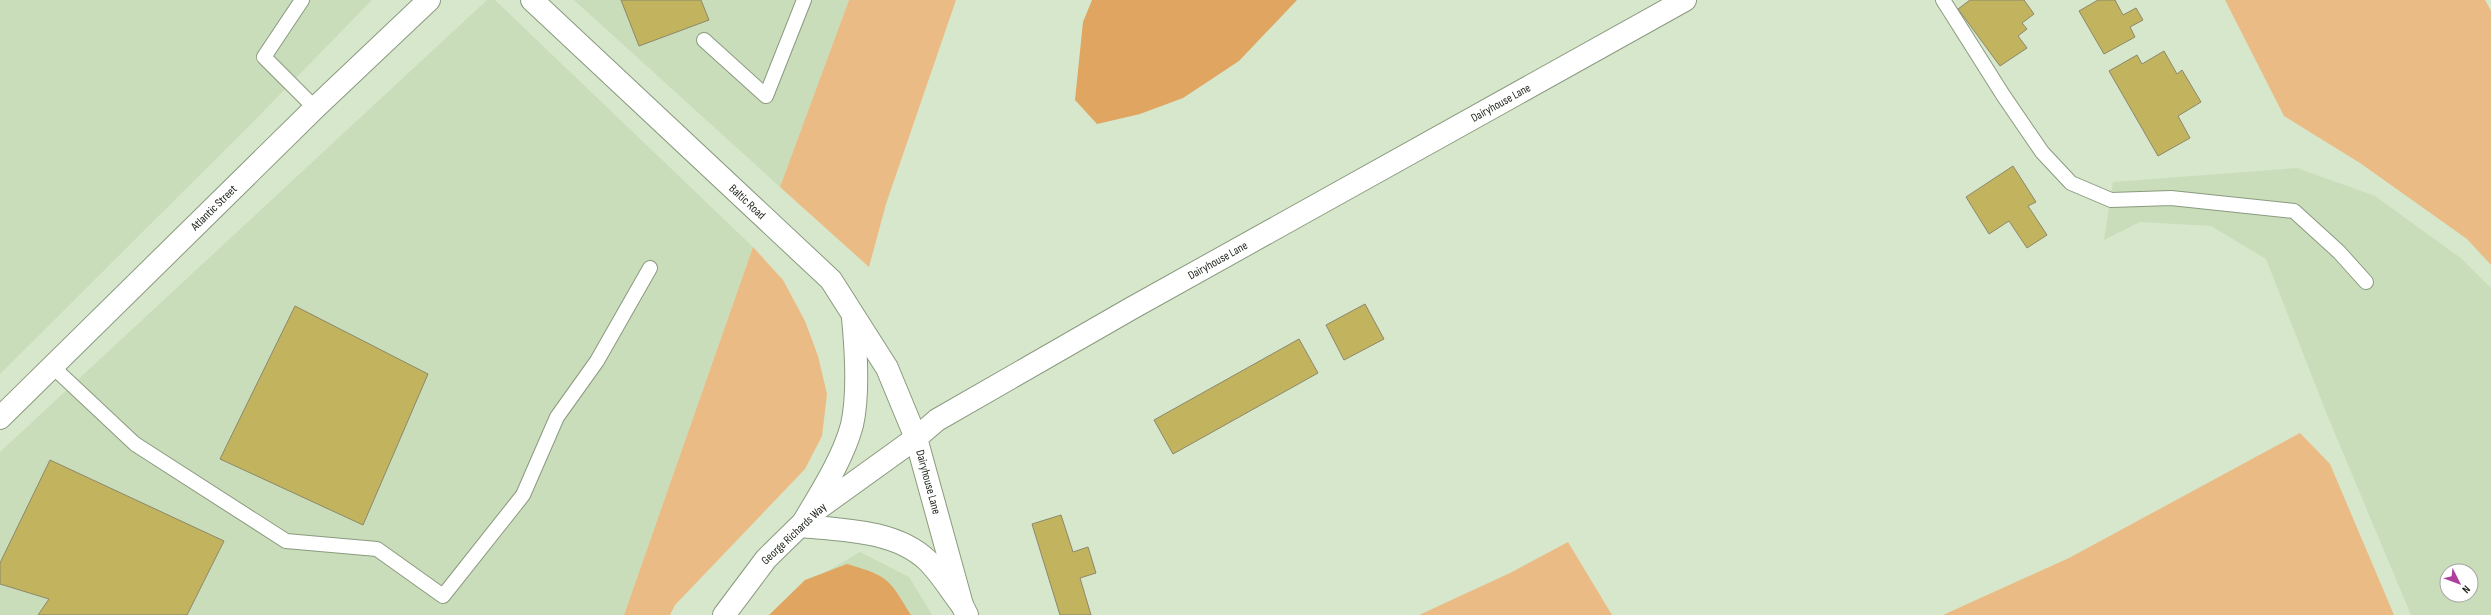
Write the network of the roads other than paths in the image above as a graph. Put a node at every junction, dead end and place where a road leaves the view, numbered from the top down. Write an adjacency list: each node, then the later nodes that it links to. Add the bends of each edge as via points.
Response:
1 (302, 0): 8 (lane, via 264,56)
2 (430, 0): 8 (street, Atlantic Street)
3 (532, 0): 11 (street, Baltic Road, via 831,280)
4 (804, 0): 7 (lane, via 766,96)
5 (1685, 0): 14 (street, Dairyhouse Lane, via 1125,312 937,420)
6 (1943, 0): 10 (lane, via 2038,146 2071,183 2111,200 2170,198 2294,211 2339,252)
7 (704, 40)
8 (315, 108): 12 (street, Atlantic Street)
9 (650, 268): 12 (lane, via 597,361 557,417 523,496 442,596 377,549 286,540 135,444)
10 (2366, 282)
11 (853, 314): 14 (street, Baltic Road, via 887,368); 15 (street, via 857,362 852,425 830,479)
12 (52, 367): 13 (street, Atlantic Street)
13 (0, 418)
14 (916, 438): 15 (street, George Richards Way, via 816,510); 16 (street, Dairyhouse Lane)
15 (801, 526): 16 (street, via 855,531 892,539 928,561); 17 (street, George Richards Way, via 766,559)
16 (965, 610)
17 (724, 615)

